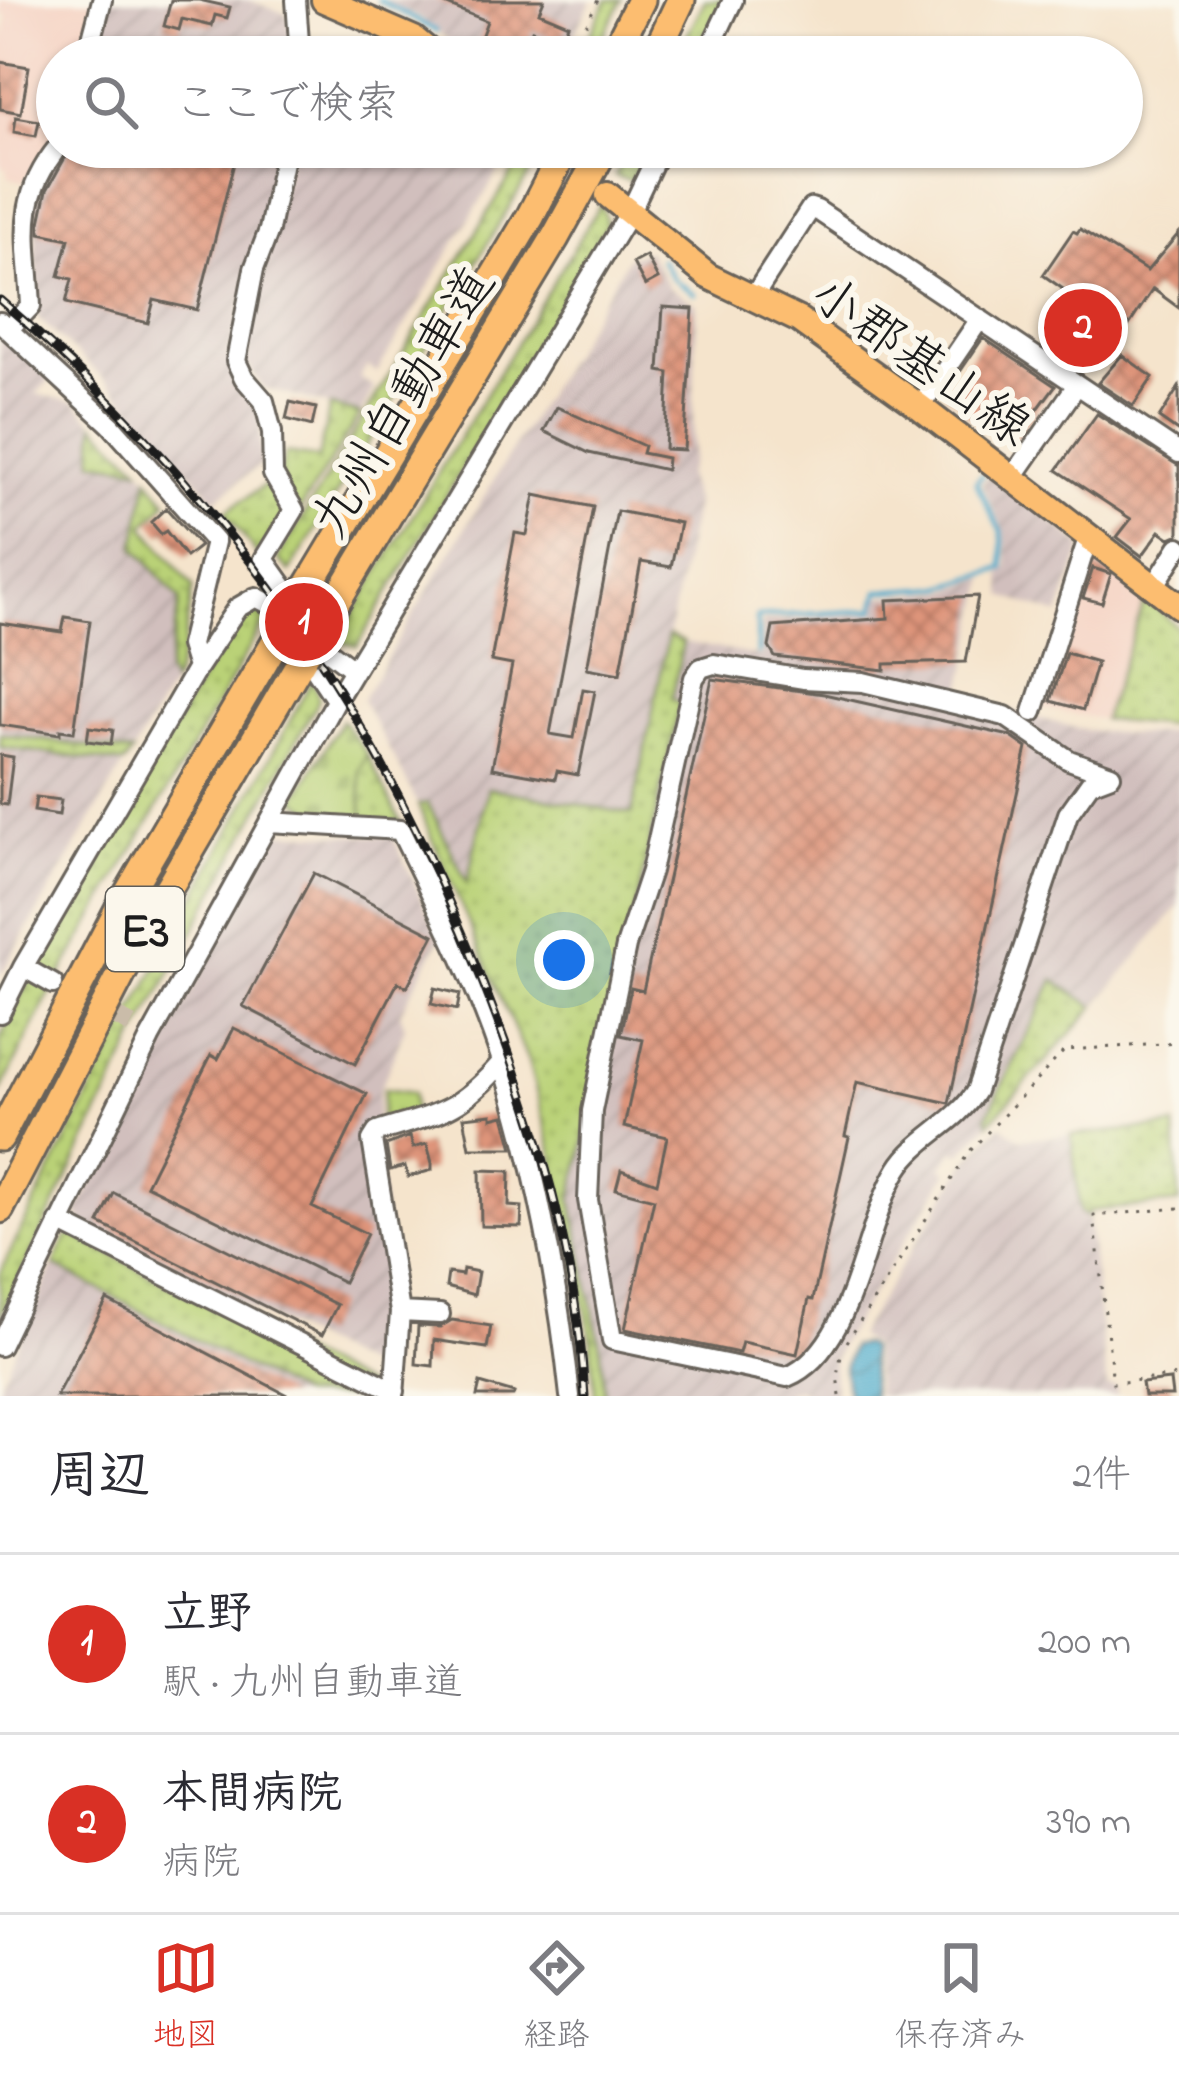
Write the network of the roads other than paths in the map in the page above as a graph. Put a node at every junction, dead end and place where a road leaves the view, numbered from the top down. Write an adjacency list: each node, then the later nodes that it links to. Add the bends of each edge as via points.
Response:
1 (102, 0): 7 (street)
2 (296, 0): 8 (street)
3 (324, 0): 9 (main road)
4 (640, 0): 10 (highway)
5 (681, 0): 11 (highway)
6 (733, 0): 12 (street)
7 (93, 36)
8 (299, 36)
9 (406, 36)
10 (622, 36)
11 (664, 36)
12 (716, 36)
13 (43, 168): 22 (street, via 26,207 31,306)
14 (282, 168): 32 (street, via 236,361 264,401 273,474 294,510 264,559 329,651)
15 (555, 168): 41 (highway, 九州自動車道 / E3, bridge, via 118,909)
16 (593, 168): 42 (highway, 九州自動車道 / E3, bridge, via 139,940)
17 (651, 168): 19 (street)
18 (608, 195): 19 (main road, 小郡基山線)
19 (630, 212): 20 (main road, 小郡基山線, via 708,276); 32 (street)
20 (752, 299): 21 (street, via 811,208); 24 (main road, 小郡基山線, via 799,320)
21 (980, 320): 23 (street); 24 (street)
22 (4, 325): 31 (street, via 111,425 214,542 190,645)
23 (1077, 385): 25 (street); 26 (street)
24 (920, 407): 26 (main road, 小郡基山線)
25 (1179, 453)
26 (1013, 477): 27 (main road, 小郡基山線)
27 (1089, 535): 29 (main road, 小郡基山線); 34 (street)
28 (1179, 547): 29 (street)
29 (1155, 585): 30 (main road, 小郡基山線)
30 (1179, 606)
31 (197, 668): 33 (street, via 237,608 256,597 273,606); 37 (street)
32 (353, 669): 33 (street)
33 (336, 700): 36 (street)
34 (1033, 712)
35 (1111, 775): 35 (street, via 1090,783 1068,814 976,1091 895,1173 838,1322 807,1366 787,1377 612,1340 588,1200 592,1111 626,946 701,668 863,682 1005,716 1069,760)
36 (268, 822): 40 (street, via 400,830); 43 (street, via 145,1034)
37 (22, 967): 38 (street); 39 (street)
38 (53, 984)
39 (0, 1013)
40 (502, 1061): 44 (street, via 454,1108 372,1140); 48 (street, via 539,1196)
41 (0, 1137)
42 (0, 1209)
43 (59, 1222): 46 (street); 47 (street)
44 (400, 1312): 45 (street); 47 (street)
45 (440, 1314)
46 (0, 1346)
47 (394, 1394)
48 (570, 1396)

